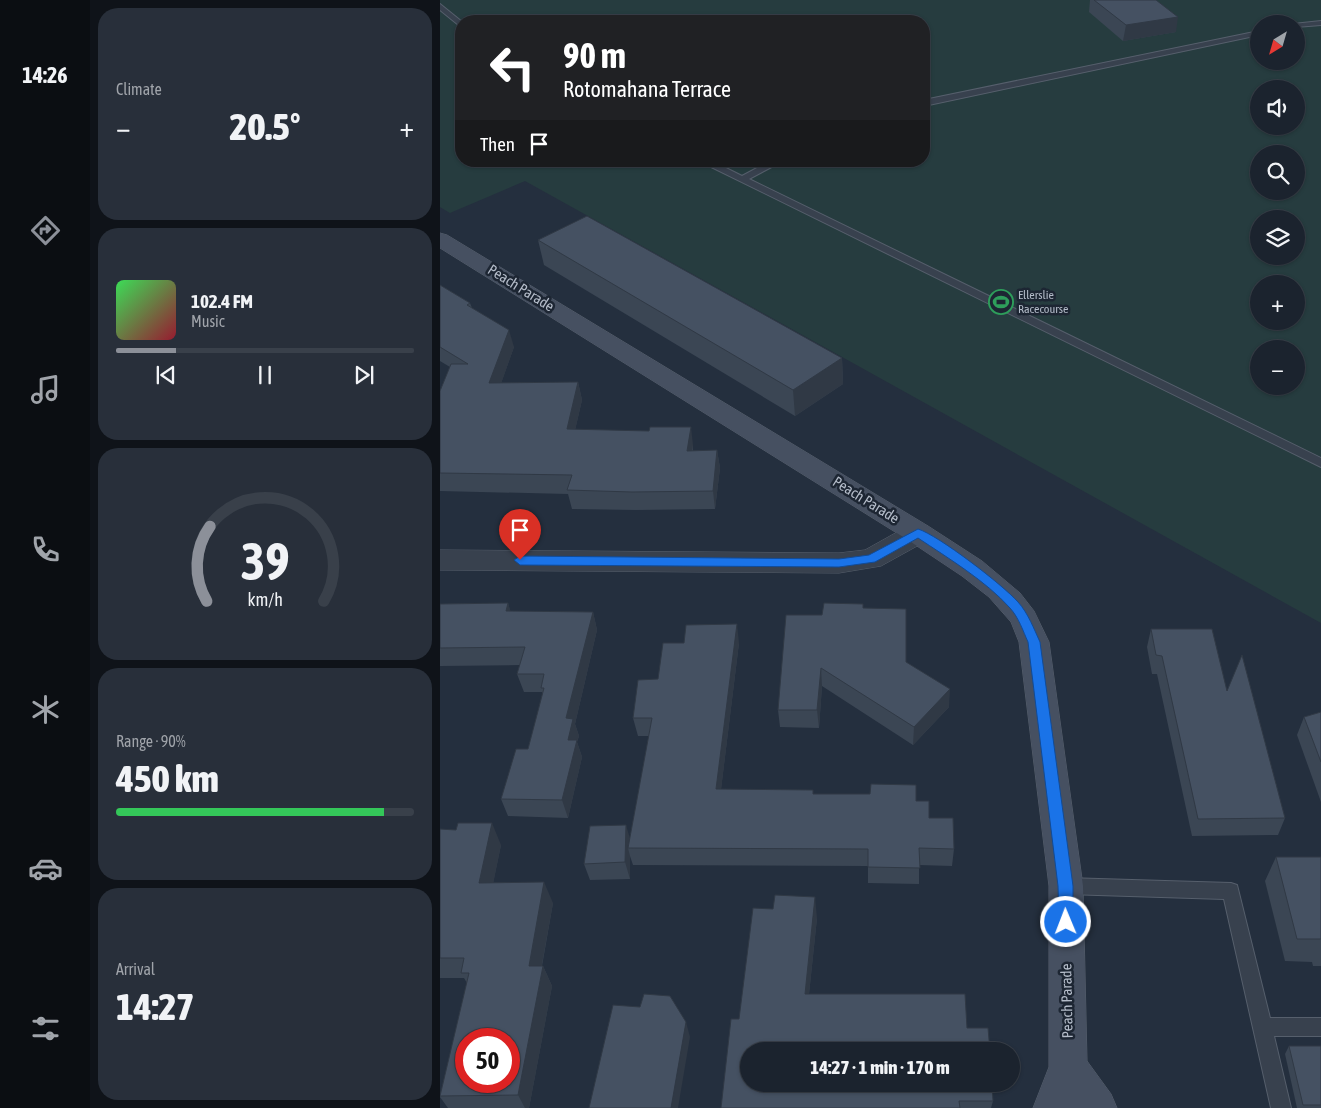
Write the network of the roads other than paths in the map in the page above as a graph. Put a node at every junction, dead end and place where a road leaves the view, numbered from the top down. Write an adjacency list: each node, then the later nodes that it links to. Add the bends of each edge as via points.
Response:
1 (440, 6): 2 (lane)
2 (455, 19)
3 (1321, 23): 4 (lane)
4 (1305, 24)
5 (1250, 35): 6 (lane)
6 (930, 102)
7 (717, 167): 9 (lane)
8 (766, 167): 9 (lane)
9 (743, 179): 11 (lane)
10 (440, 238): 12 (main road, Peach Parade)
11 (1321, 463)
12 (918, 533): 13 (street, via 871,559 839,563); 14 (main road, Peach Parade, via 967,566 1015,606 1034,642)
13 (440, 560)
14 (1066, 886): 16 (lane, via 1231,891); 17 (main road, Peach Parade)
15 (1321, 1027): 16 (lane)
16 (1262, 1028): 20 (lane)
17 (1068, 1066): 18 (main road, Peach Parade); 19 (main road)
18 (1053, 1108)
19 (1097, 1108)
20 (1281, 1108)

